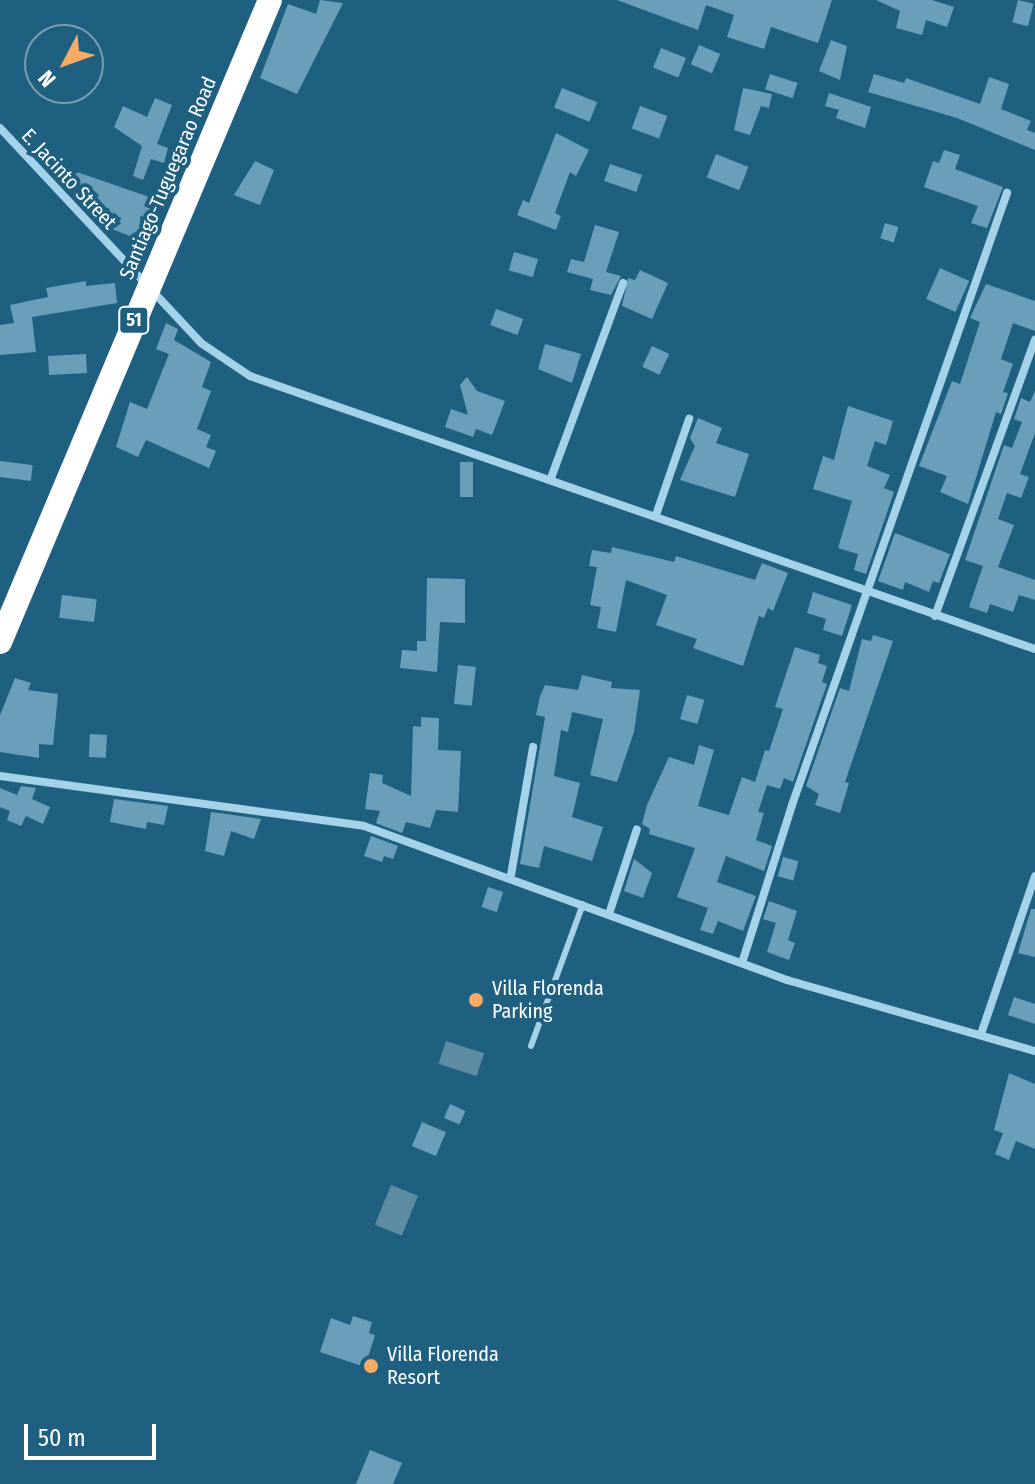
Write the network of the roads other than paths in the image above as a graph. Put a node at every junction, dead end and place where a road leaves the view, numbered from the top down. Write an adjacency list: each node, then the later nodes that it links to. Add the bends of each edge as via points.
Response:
1 (270, 0): 5 (highway, Santiago-Tuguegarao Road / 51)
2 (0, 128): 5 (street, E. Jacinto Street)
3 (1007, 193): 10 (street)
4 (623, 283): 8 (street)
5 (148, 287): 8 (street, E. Jacinto Street, via 201,343 250,376); 12 (highway, Santiago-Tuguegarao Road / 51)
6 (1035, 339): 11 (street)
7 (689, 419): 9 (street)
8 (551, 478): 9 (street, E. Jacinto Street)
9 (656, 515): 10 (street, E. Jacinto Street)
10 (866, 592): 11 (street, E. Jacinto Street); 21 (street)
11 (935, 616): 13 (street, E. Jacinto Street)
12 (0, 642)
13 (1035, 649)
14 (533, 747): 17 (street)
15 (0, 776): 17 (street, via 364,826)
16 (637, 829): 20 (street)
17 (511, 875): 19 (street)
18 (1035, 876): 22 (street)
19 (583, 904): 20 (street); 23 (lane)
20 (609, 914): 21 (street)
21 (742, 963): 22 (street)
22 (981, 1034): 24 (street)
23 (531, 1046)
24 (1035, 1051)

